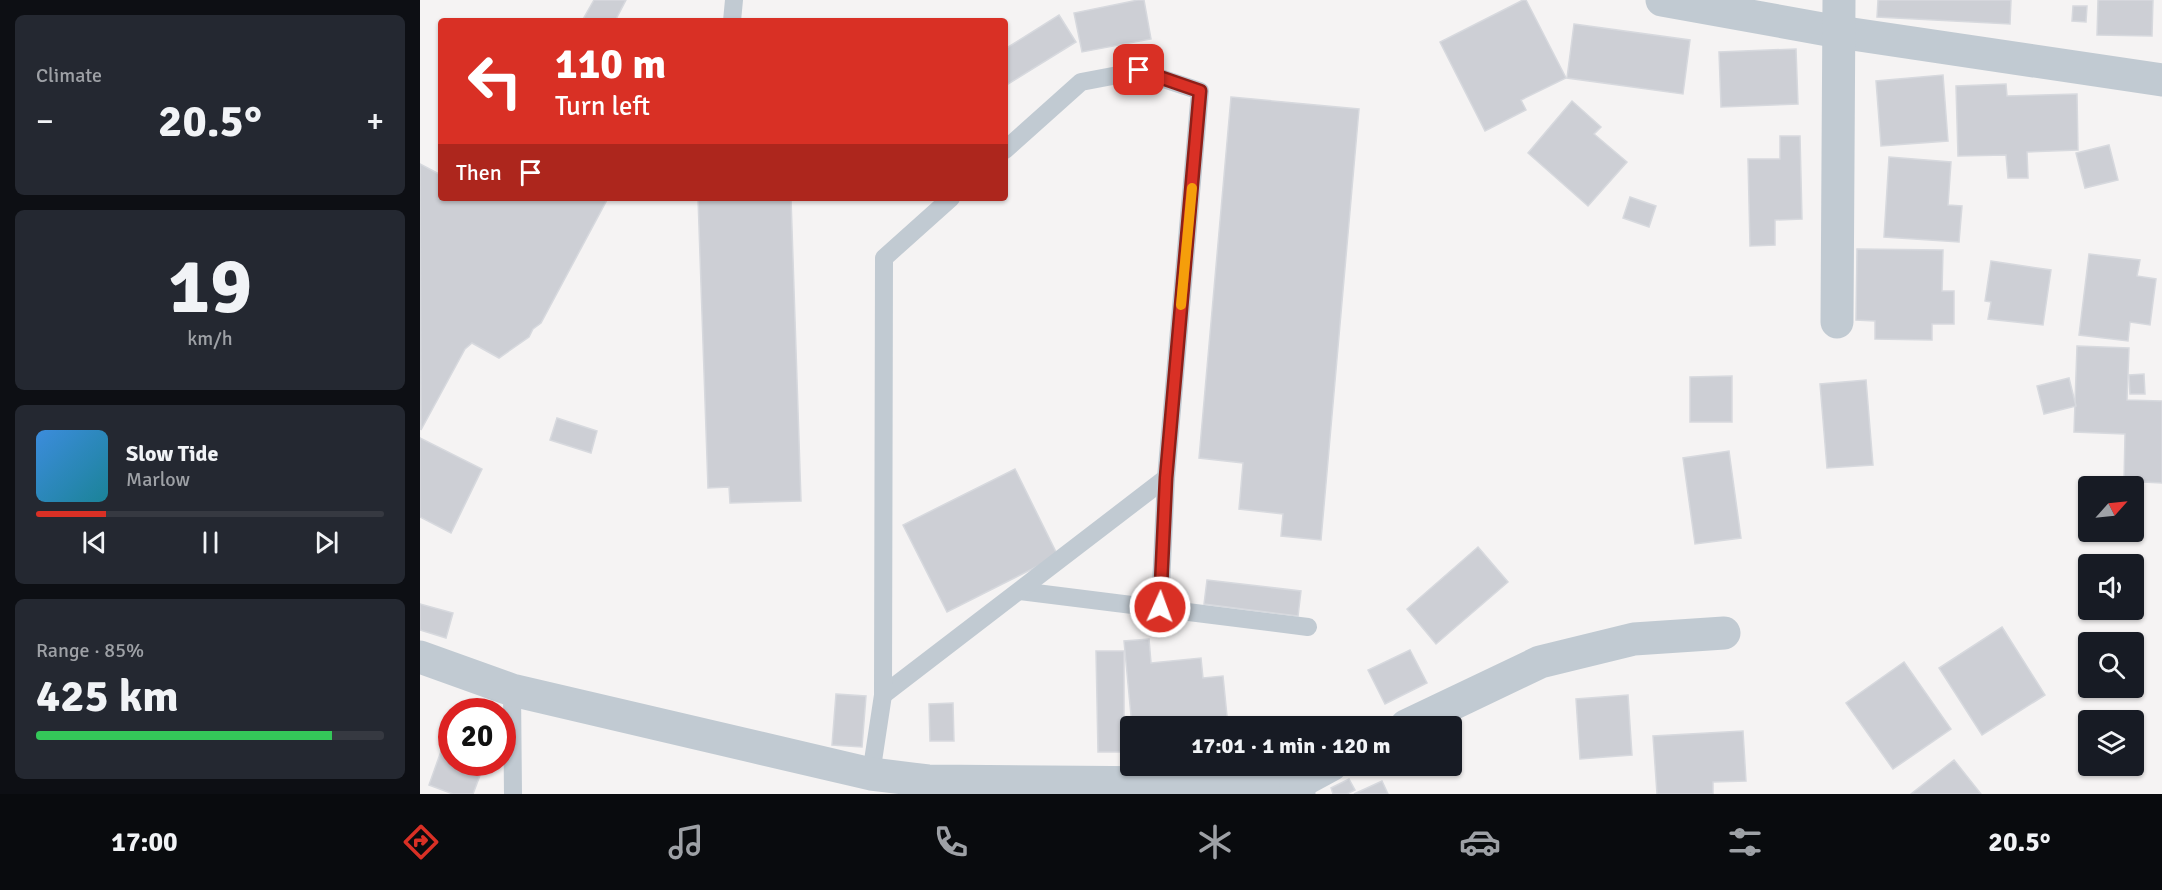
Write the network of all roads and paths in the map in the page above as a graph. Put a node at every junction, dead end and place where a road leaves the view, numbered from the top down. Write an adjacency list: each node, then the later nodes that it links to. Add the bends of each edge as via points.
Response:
1 (734, 0): 4 (lane)
2 (1662, 0): 5 (street)
3 (1839, 0): 5 (street)
4 (732, 18)
5 (1839, 32): 6 (street); 9 (street)
6 (2162, 80)
7 (1008, 147): 10 (lane, via 1082,82 1139,70 1200,91)
8 (948, 201): 17 (lane, via 884,258)
9 (1836, 322)
10 (1166, 478): 11 (lane); 12 (lane)
11 (1020, 591): 12 (lane); 17 (lane)
12 (1160, 607): 13 (lane)
13 (1308, 627)
14 (1724, 633): 18 (street, via 1634,639 1540,662)
15 (420, 657): 16 (street)
16 (512, 690): 19 (street); 22 (lane)
17 (884, 695): 19 (lane)
18 (1427, 716)
19 (870, 774): 21 (street, via 928,781)
20 (1316, 776): 21 (street)
21 (1298, 789)
22 (513, 794)

